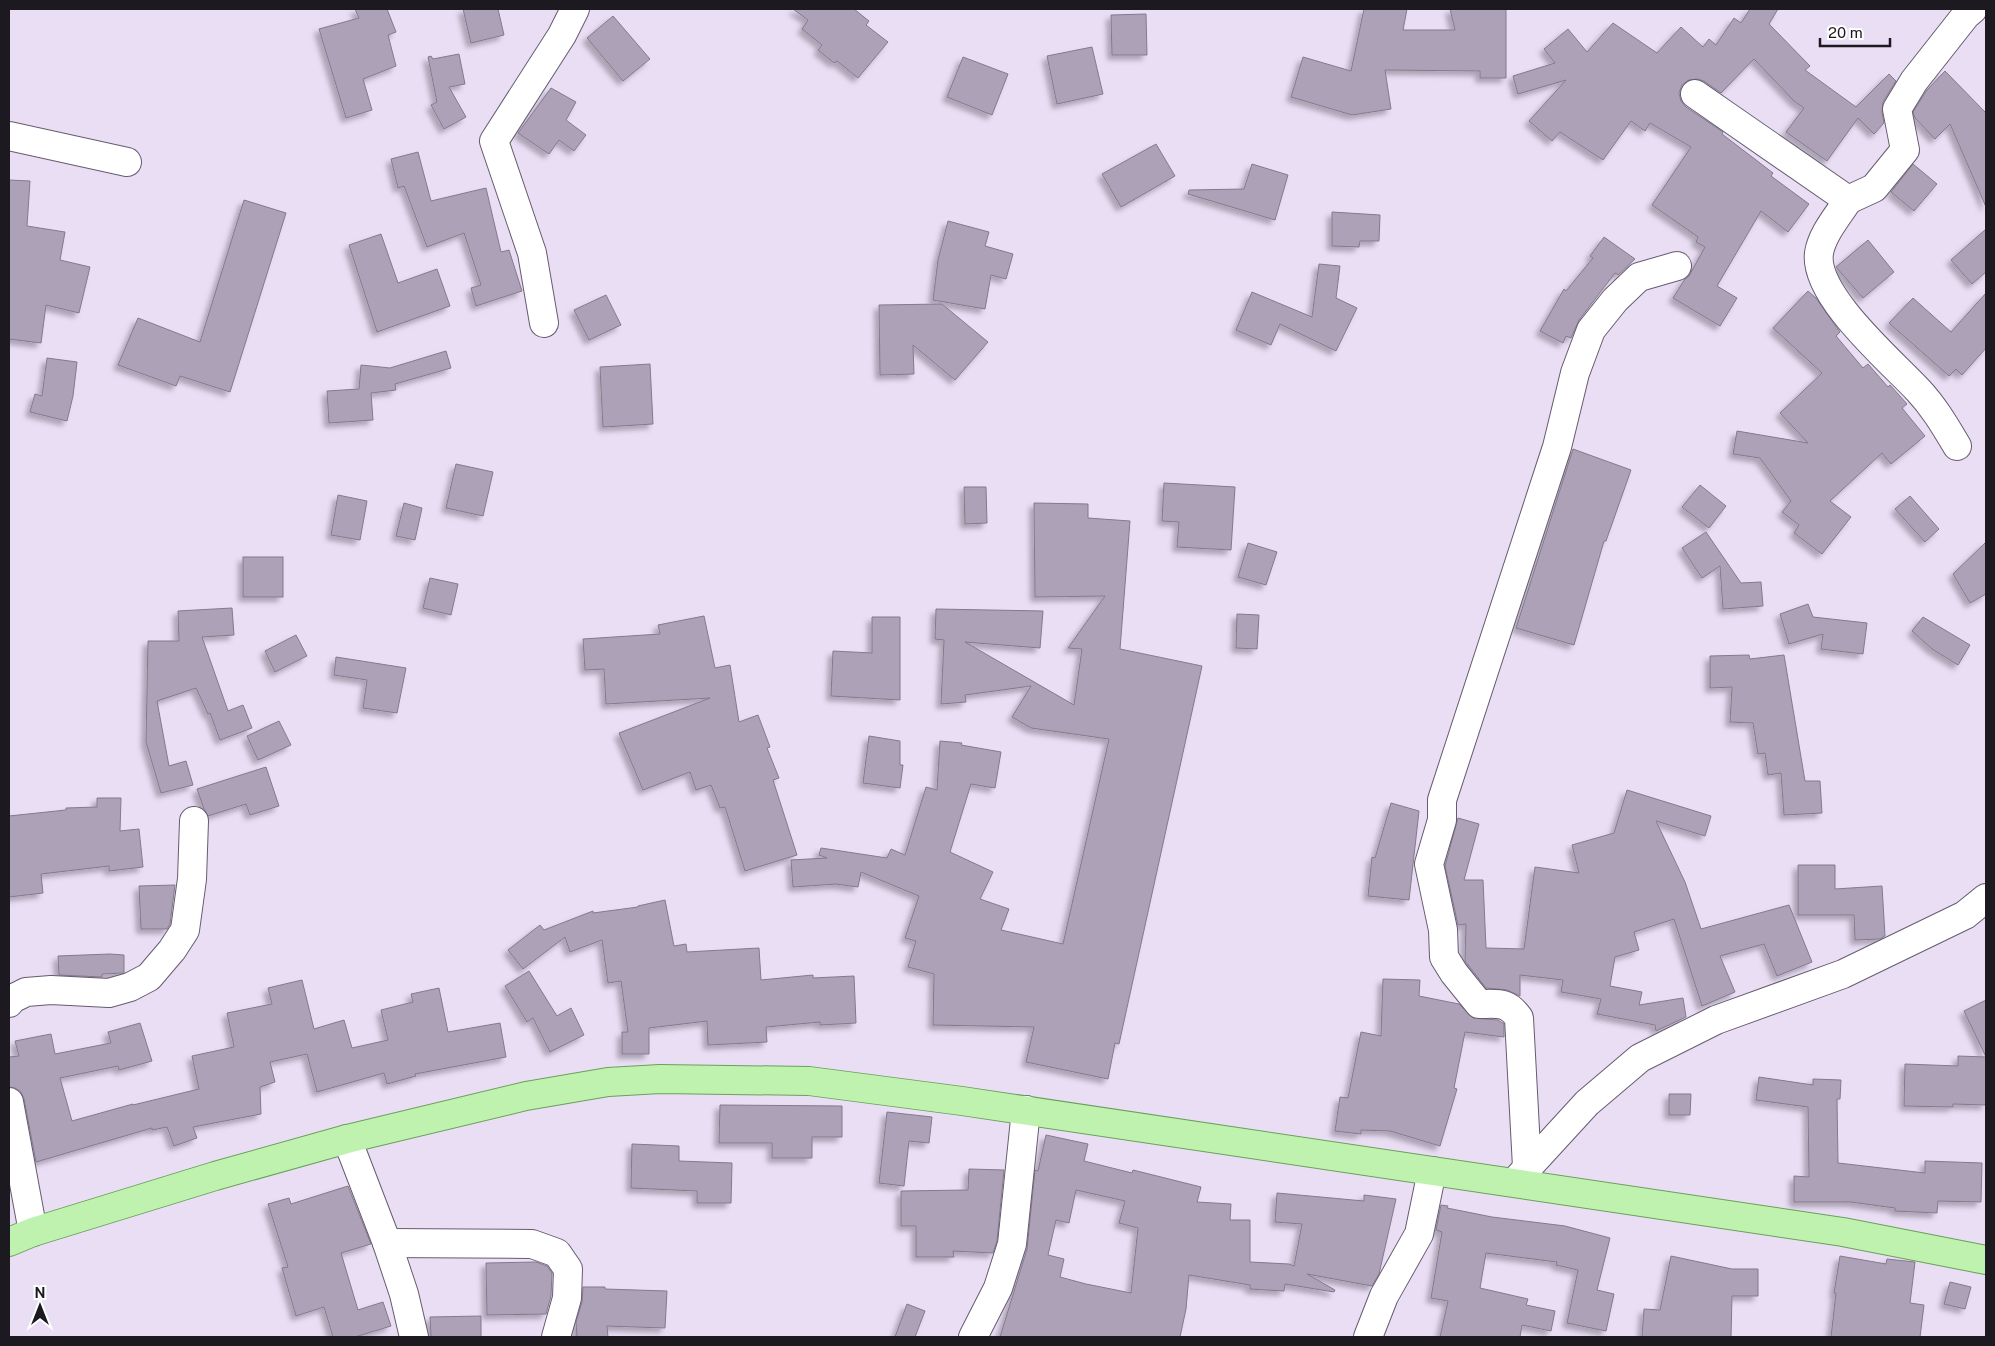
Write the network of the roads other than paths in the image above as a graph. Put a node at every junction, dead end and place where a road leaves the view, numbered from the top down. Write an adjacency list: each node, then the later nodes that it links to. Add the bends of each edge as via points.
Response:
1 (575, 9): 8 (street, via 494,142 532,253)
2 (1973, 9): 6 (street, via 1914,81 1897,109 1905,150 1874,188)
3 (1695, 94): 6 (street)
4 (9, 136): 5 (street)
5 (127, 162)
6 (1848, 200): 9 (street, via 1824,237 1818,254 1831,296 1941,417)
7 (1677, 266): 17 (street, via 1639,277 1614,300 1591,330 1575,374 1557,447 1442,800 1442,820 1429,864 1443,930 1444,957 1479,1004 1503,1004 1513,1009 1519,1018)
8 (544, 323)
9 (1957, 446)
10 (194, 821): 12 (street, via 192,879 185,930 149,977 109,993 26,992)
11 (1986, 898): 17 (street, via 1965,915 1843,974 1716,1020 1640,1058 1587,1103)
12 (9, 1003)
13 (9, 1102): 18 (street)
14 (1026, 1110): 15 (main road, via 809,1080 660,1079 608,1082 526,1096); 16 (main road); 23 (street, via 1012,1244 998,1288)
15 (347, 1139): 18 (main road, via 214,1176); 19 (street)
16 (1432, 1171): 17 (main road); 24 (street, via 1419,1234 1384,1296)
17 (1521, 1175): 20 (main road)
18 (21, 1237)
19 (387, 1243): 21 (street); 22 (street, via 532,1244 557,1253 568,1268 567,1298)
20 (1986, 1260)
21 (414, 1337)
22 (556, 1337)
23 (973, 1337)
24 (1368, 1337)

